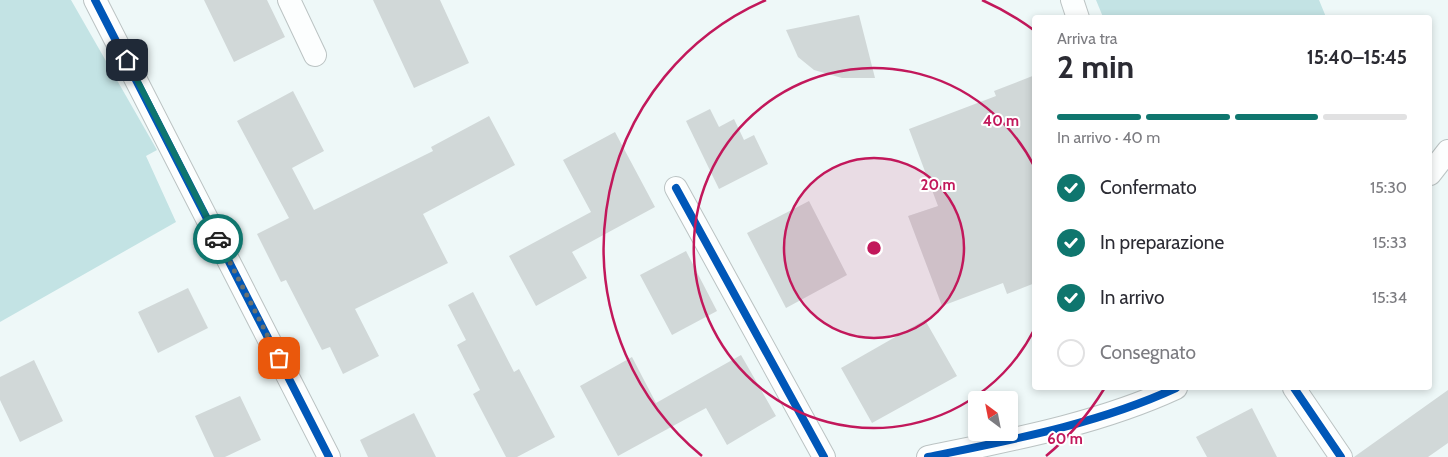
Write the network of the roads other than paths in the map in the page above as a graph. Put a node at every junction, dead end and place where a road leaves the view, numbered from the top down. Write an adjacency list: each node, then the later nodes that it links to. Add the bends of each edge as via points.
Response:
1 (96, 0): 12 (street)
2 (289, 0): 5 (street)
3 (1072, 0): 4 (street)
4 (1077, 15)
5 (315, 55)
6 (1448, 151): 7 (street)
7 (1432, 171)
8 (676, 188): 13 (street)
9 (1171, 390): 11 (street, via 1108,414)
10 (1295, 390): 15 (street)
11 (983, 451): 14 (street)
12 (329, 457)
13 (824, 457)
14 (928, 457)
15 (1340, 457)

